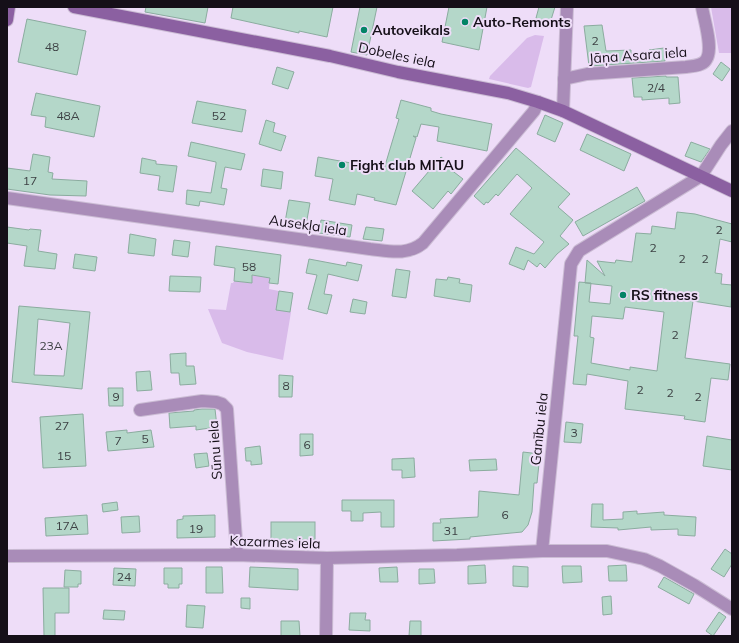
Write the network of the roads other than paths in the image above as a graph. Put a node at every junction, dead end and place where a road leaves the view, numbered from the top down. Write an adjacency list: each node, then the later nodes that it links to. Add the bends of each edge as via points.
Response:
1 (9, 7): 5 (street)
2 (74, 7): 7 (street, Dobeles iela, via 330,56 508,93)
3 (567, 7): 6 (street)
4 (702, 7): 6 (street, Jāņa Asara iela, via 710,47 706,60 701,64 587,74)
5 (7, 20)
6 (564, 79): 8 (street)
7 (538, 102): 8 (street, Dobeles iela); 12 (street, Ausekļa iela, via 534,111 423,243 407,252)
8 (563, 111): 10 (street, Dobeles iela)
9 (732, 131): 10 (street)
10 (701, 176): 11 (street, Dobeles iela); 14 (street, Ganību iela, via 579,251 571,264)
11 (732, 191)
12 (7, 198)
13 (140, 410): 15 (street, Sūnu iela, via 202,401 216,402 227,409)
14 (542, 551): 17 (street, Kazarmes iela); 18 (street, via 607,551 644,559 694,584)
15 (237, 555): 16 (street, Kazarmes iela); 17 (street, Kazarmes iela)
16 (7, 556)
17 (327, 558): 19 (street)
18 (732, 609)
19 (326, 636)

